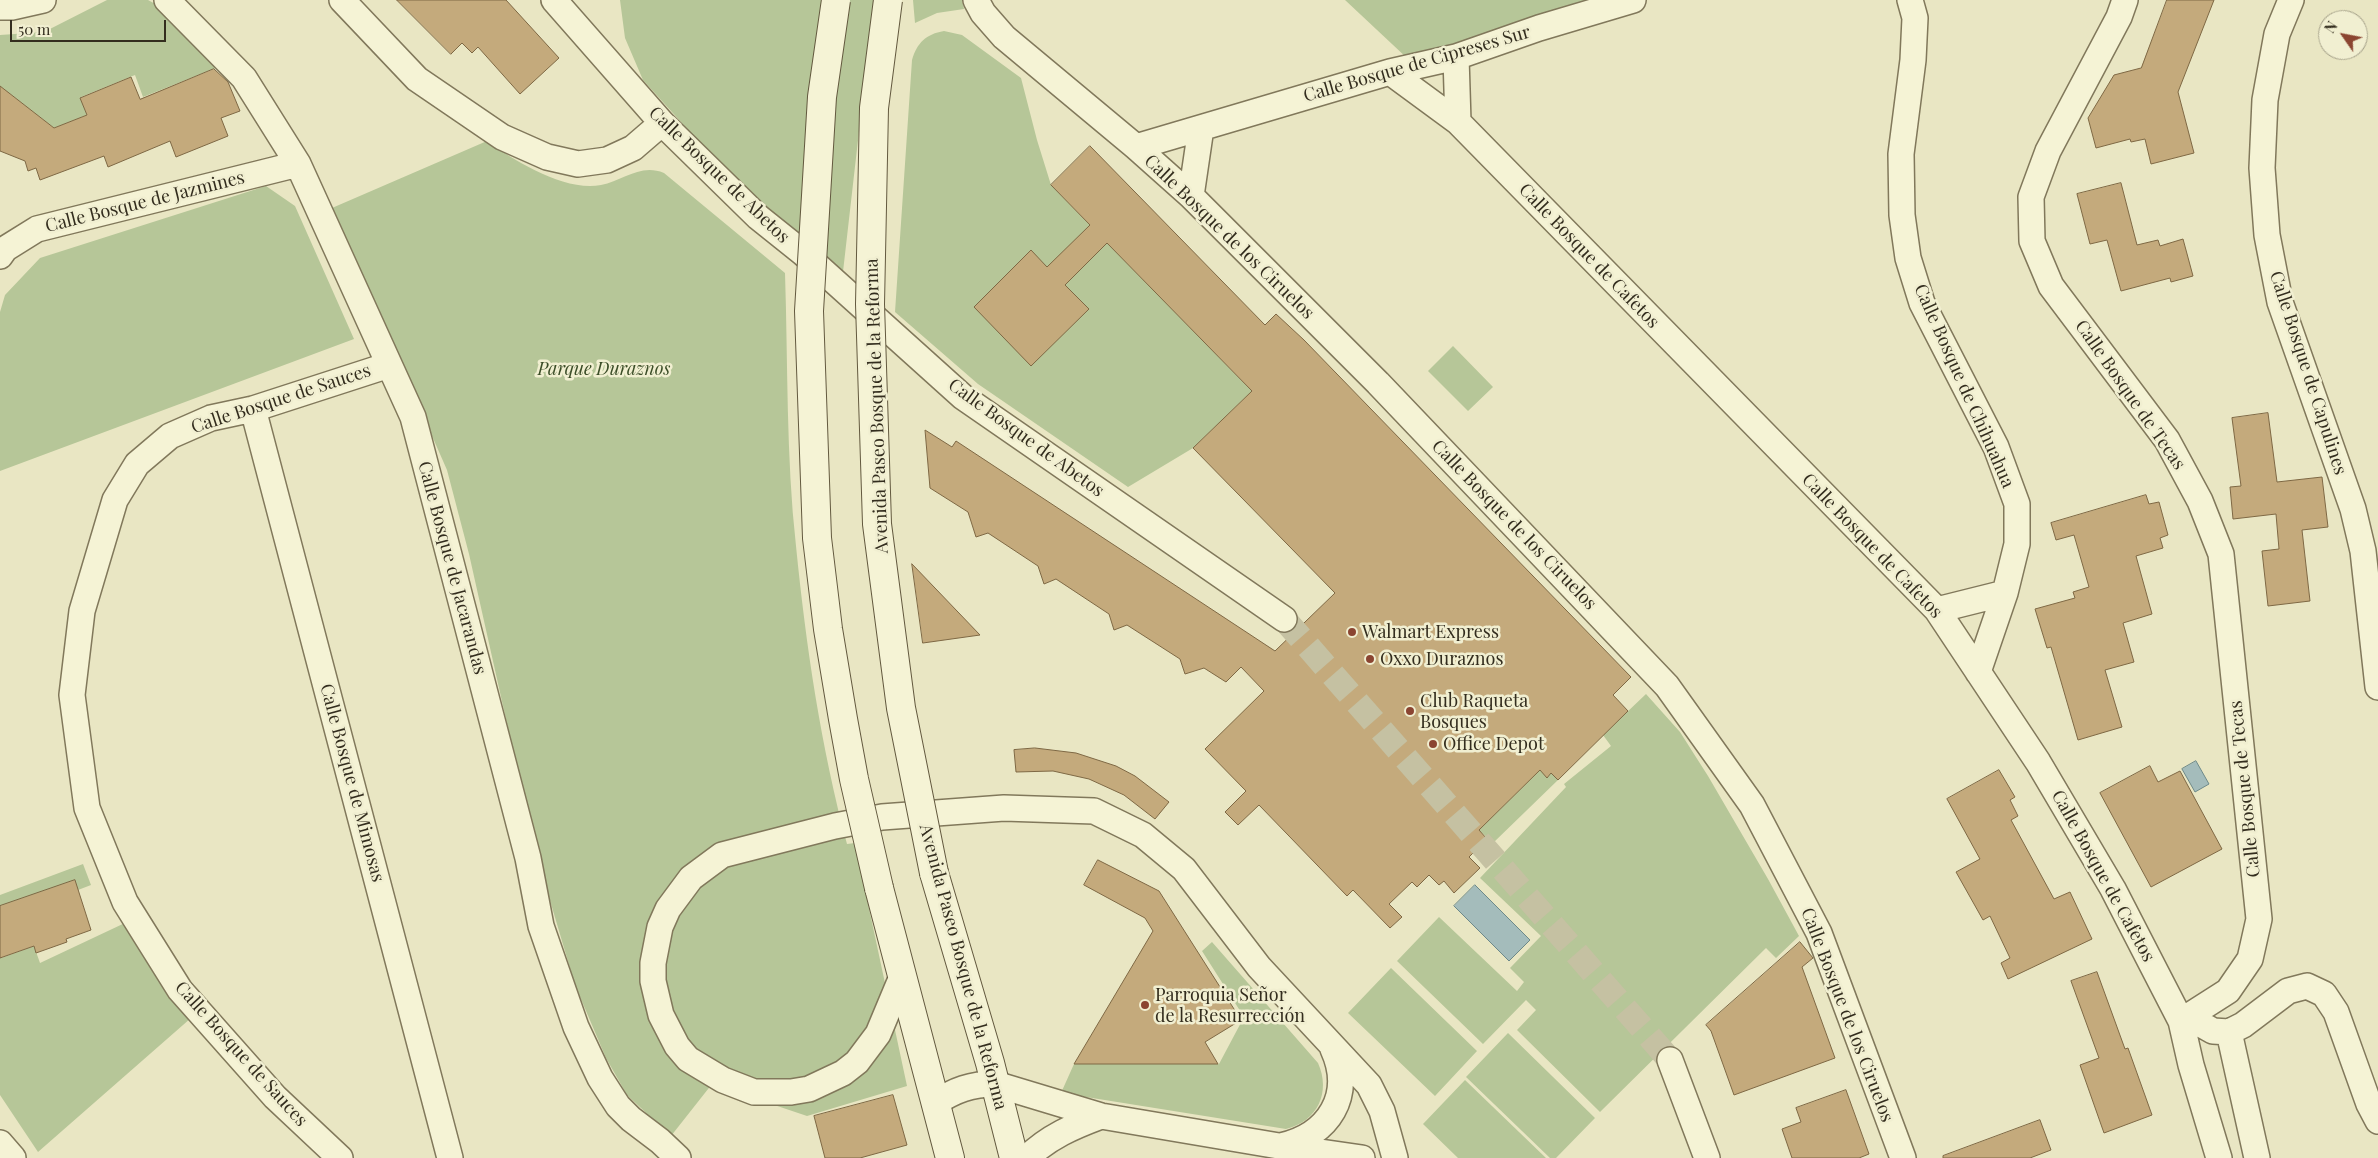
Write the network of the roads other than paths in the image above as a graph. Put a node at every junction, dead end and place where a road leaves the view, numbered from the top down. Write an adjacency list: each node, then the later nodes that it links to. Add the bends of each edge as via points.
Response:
1 (43, 0): 12 (street)
2 (167, 0): 20 (street, Calle Bosque de Jacarandas, via 244,78)
3 (342, 0): 17 (street, via 418,79 502,137 547,157 578,164 607,160 633,148)
4 (554, 0): 13 (street, Calle Bosque de Abetos)
5 (836, 0): 30 (main road, bridge, via 822,97 809,311 817,538 828,629 854,779)
6 (888, 0): 35 (main road, Avenida Paseo Bosque de la Reforma, bridge, via 874,108 870,304 878,524 901,708 934,874)
7 (1633, 0): 14 (street, Calle Bosque de Cipreses Sur)
8 (1910, 0): 25 (street, Calle Bosque de Chihuahua, via 1914,18 1913,60 1901,154 1902,215 1908,258 1922,303 1996,447 2017,504 2017,544)
9 (2126, 0): 31 (street, Calle Bosque de Tecas, via 2048,151 2031,196 2032,241 2051,286 2167,440 2200,501 2221,554 2259,919 2250,960 2228,991)
10 (2291, 0): 29 (street, Calle Bosque de Capulines, via 2277,34 2265,100 2262,168 2267,235 2280,302 2352,509 2363,550)
11 (980, 4): 19 (street, Calle Bosque de los Ciruelos, via 1004,37)
12 (0, 7)
13 (575, 12): 17 (street, Calle Bosque de Abetos)
14 (1456, 57): 15 (street, Calle Bosque de Cipreses Sur); 16 (street)
15 (1390, 72): 16 (street, Calle Bosque de Cafetos); 18 (street, Calle Bosque de Cipreses Sur)
16 (1458, 122): 26 (street, Calle Bosque de Cafetos)
17 (662, 123): 27 (street, Calle Bosque de Abetos, via 758,217 963,397)
18 (1201, 128): 19 (street, Calle Bosque de Cipreses Sur); 21 (street)
19 (1136, 148): 21 (street, Calle Bosque de los Ciruelos)
20 (298, 164): 22 (street, Calle Bosque de Jazmines, via 37,229); 23 (street, Calle Bosque de Jacarandas)
21 (1191, 196): 51 (street, Calle Bosque de los Ciruelos, via 1378,382 1668,686 1752,805 1819,932)
22 (0, 256)
23 (390, 365): 24 (street, Calle Bosque de Sauces); 44 (street, Calle Bosque de Jacarandas, via 413,417 528,858 541,926 562,990 608,1092 630,1119)
24 (253, 409): 42 (street, Calle Bosque de Sauces, via 212,418 170,436 137,464 115,500 82,611 72,695 87,808 126,902 180,990 275,1097); 43 (street, Calle Bosque de Mimosas)
25 (2005, 593): 26 (street); 28 (street, Calle Bosque de Chihuahua)
26 (1937, 610): 28 (street, Calle Bosque de Cafetos)
27 (1284, 620)
28 (1978, 672): 31 (street, Calle Bosque de Cafetos, via 2038,762)
29 (2378, 687)
30 (901, 979): 33 (street, via 878,1034 857,1062 826,1082 809,1088 791,1092 754,1092 723,1080 688,1059 677,1046 661,1015 653,981 653,963 660,927 673,901 691,878 722,855 882,817 1004,808 1094,811 1143,835 1184,869 1259,967); 36 (main road)
31 (2185, 1019): 32 (street, via 2214,1031); 52 (street, Calle Bosque de Cafetos, via 2192,1065)
32 (2228, 1032): 38 (street, via 2243,1025 2288,991 2307,986 2324,994 2336,1012); 53 (street)
33 (1329, 1044): 40 (street, via 1338,1060 1341,1077 1334,1109 1314,1134); 49 (street, via 1376,1096)
34 (1670, 1060): 50 (street)
35 (995, 1084): 36 (street, via 978,1084 955,1090); 37 (street); 46 (main road, Avenida Paseo Bosque de la Reforma)
36 (935, 1103): 45 (main road)
37 (1101, 1116): 40 (street); 47 (street, via 1039,1146)
38 (2378, 1121)
39 (0, 1143): 41 (street)
40 (1279, 1146): 48 (street)
41 (13, 1158)
42 (340, 1158)
43 (450, 1158)
44 (678, 1158)
45 (950, 1158)
46 (1014, 1158)
47 (1027, 1158)
48 (1362, 1158)
49 (1395, 1158)
50 (1707, 1158)
51 (1903, 1158)
52 (2220, 1158)
53 (2258, 1158)

